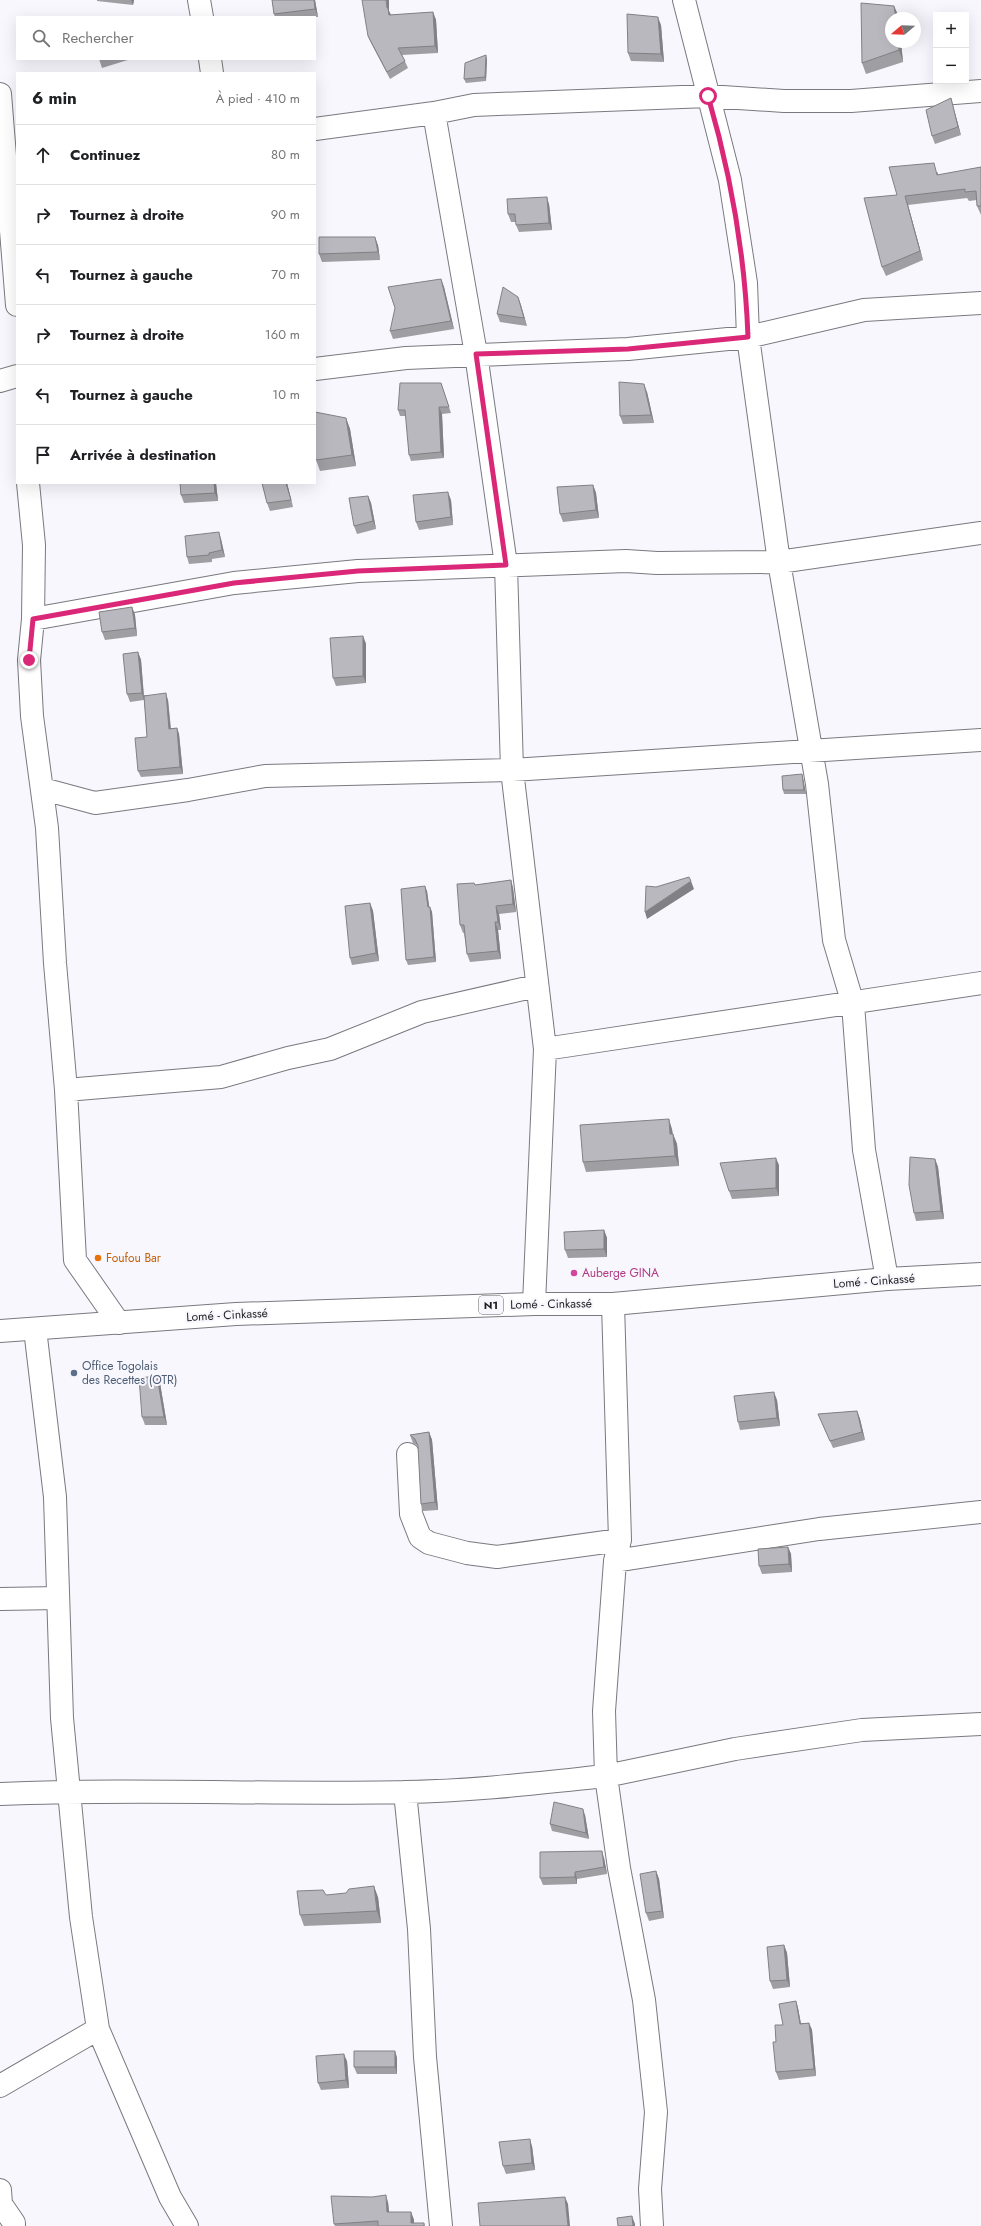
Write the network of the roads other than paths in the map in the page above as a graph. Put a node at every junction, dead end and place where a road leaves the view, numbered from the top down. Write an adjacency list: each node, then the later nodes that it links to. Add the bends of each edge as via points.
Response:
1 (199, 0): 3 (main road)
2 (684, 0): 8 (main road)
3 (202, 16)
4 (210, 60): 5 (main road)
5 (212, 72)
6 (981, 91): 8 (main road, via 851,101 784,101)
7 (0, 94): 11 (main road)
8 (708, 96): 9 (main road, via 474,105); 14 (main road, via 730,180 746,283)
9 (434, 113): 10 (main road); 15 (main road)
10 (316, 129)
11 (12, 176): 12 (main road)
12 (16, 279)
13 (981, 303): 14 (main road, via 864,310)
14 (748, 337): 15 (main road, via 628,349); 21 (main road)
15 (476, 354): 16 (main road, via 406,358); 22 (main road)
16 (316, 369)
17 (16, 376): 18 (main road)
18 (0, 381)
19 (28, 484): 23 (main road, via 34,545)
20 (981, 533): 21 (main road)
21 (779, 562): 22 (main road, via 626,561); 25 (main road)
22 (506, 565): 23 (main road, via 358,571 234,583); 26 (main road)
23 (33, 619): 27 (main road, via 29,660 32,716)
24 (981, 740): 25 (main road)
25 (810, 752): 26 (main road); 30 (main road, via 817,784 834,940)
26 (512, 770): 27 (main road, via 265,776 95,803); 29 (main road)
27 (43, 789): 32 (main road)
28 (981, 983): 30 (main road)
29 (536, 986): 31 (main road); 32 (main road, via 422,1012 330,1050 288,1058 221,1077)
30 (853, 1004): 31 (main road); 34 (main road, via 864,1150)
31 (545, 1049): 35 (main road)
32 (66, 1090): 37 (main road, via 75,1260)
33 (981, 1274): 34 (main road, Lomé - Cinkassé / N1)
34 (887, 1279): 36 (main road, Lomé - Cinkassé / N1)
35 (534, 1304): 36 (main road, Lomé - Cinkassé / N1); 37 (main road, Lomé - Cinkassé / N1, via 236,1314)
36 (613, 1304): 42 (main road)
37 (120, 1323): 38 (main road, Lomé - Cinkassé / N1)
38 (36, 1329): 39 (main road, Lomé - Cinkassé / N1); 44 (main road, via 55,1497)
39 (0, 1331)
40 (408, 1454): 42 (main road, via 411,1514 420,1537 429,1543 467,1553 497,1556)
41 (981, 1512): 43 (main road, via 819,1530)
42 (620, 1540): 43 (main road)
43 (615, 1561): 47 (main road, via 604,1711)
44 (58, 1598): 45 (main road); 48 (main road, via 62,1718)
45 (0, 1599)
46 (981, 1724): 47 (main road, via 862,1730 735,1749)
47 (606, 1776): 49 (main road, via 507,1787); 57 (main road, via 619,1868 644,2000 656,2112 650,2190)
48 (69, 1791): 49 (main road); 50 (main road); 51 (main road, via 81,1917)
49 (405, 1792): 56 (main road, via 419,1929 424,2057)
50 (0, 1794)
51 (98, 2029): 52 (main road); 55 (main road, via 170,2197)
52 (0, 2086)
53 (0, 2190): 54 (main road, via 1,2204)
54 (14, 2226)
55 (187, 2226)
56 (441, 2226)
57 (652, 2226)

